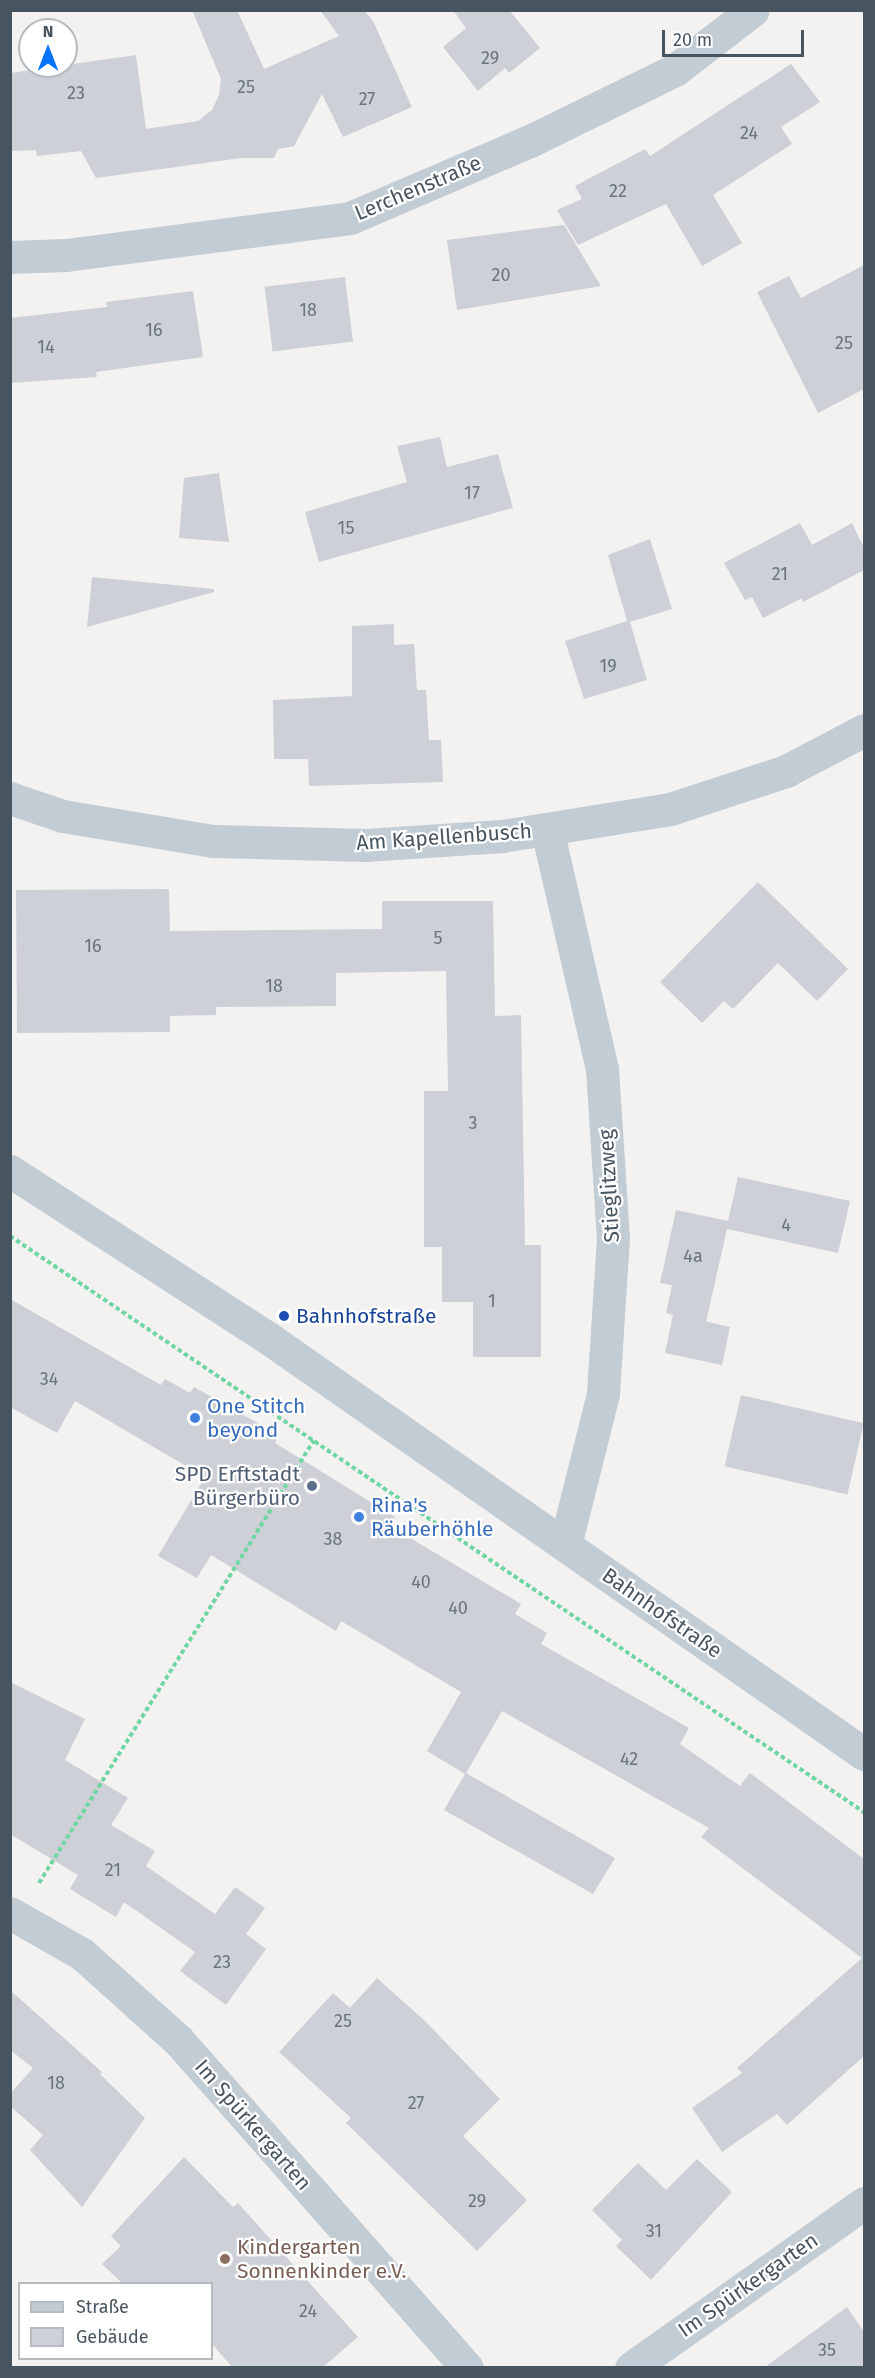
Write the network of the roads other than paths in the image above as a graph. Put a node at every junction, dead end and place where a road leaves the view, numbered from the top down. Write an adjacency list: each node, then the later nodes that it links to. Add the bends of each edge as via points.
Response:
1 (753, 10): 2 (street, Lerchenstraße, via 675,70 530,141 350,218 66,255)
2 (10, 257)
3 (864, 730): 5 (street, Am Kapellenbusch, via 786,771 670,809)
4 (10, 798): 5 (street, Am Kapellenbusch, via 63,816 213,841 366,845 502,836)
5 (547, 829): 7 (street, Stieglitzweg, via 602,1069 613,1238 603,1394)
6 (10, 1171): 7 (street, Bahnhofstraße, via 271,1340)
7 (566, 1545): 8 (street, Bahnhofstraße)
8 (864, 1754)
9 (14, 1915): 11 (street, Im Spürkergarten, via 82,1954 178,2040)
10 (864, 2203): 12 (street, Im Spürkergarten)
11 (467, 2367)
12 (631, 2367)

